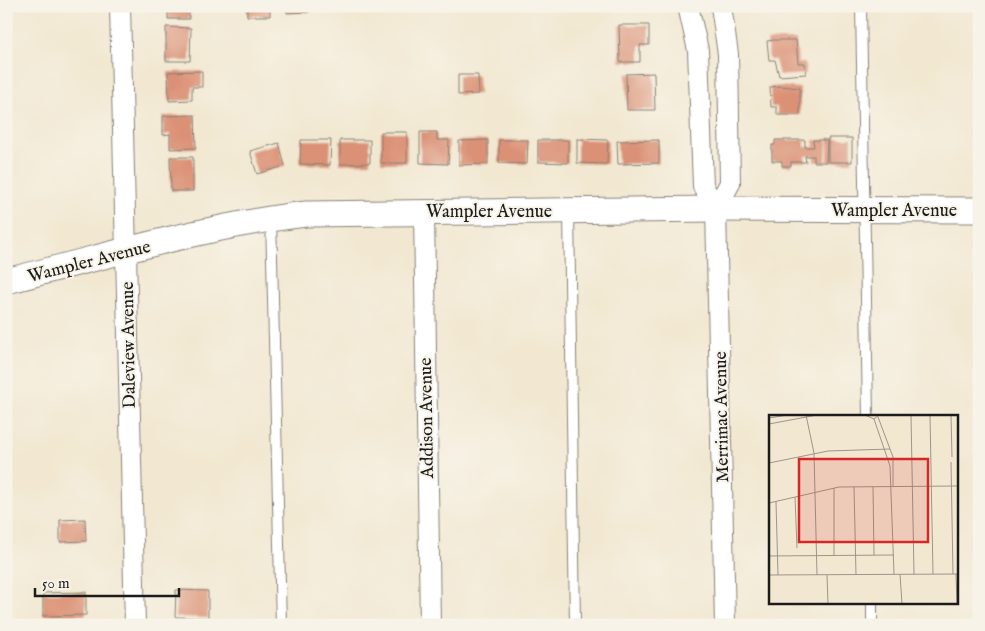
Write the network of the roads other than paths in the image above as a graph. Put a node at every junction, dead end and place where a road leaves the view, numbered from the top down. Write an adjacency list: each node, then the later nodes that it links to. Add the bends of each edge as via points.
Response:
1 (120, 6): 11 (street, Daleview Avenue)
2 (688, 6): 5 (street, Merrimac Avenue, via 698,50 703,186)
3 (721, 6): 5 (street, Merrimac Avenue, via 728,54 730,183)
4 (861, 6): 7 (lane)
5 (716, 209): 6 (street, Wampler Avenue); 7 (street, Wampler Avenue); 19 (street, Merrimac Avenue)
6 (569, 210): 9 (street, Wampler Avenue); 18 (lane)
7 (863, 210): 8 (street, Wampler Avenue); 13 (lane)
8 (979, 210)
9 (424, 212): 10 (street, Wampler Avenue, via 350,212); 17 (street, Addison Avenue)
10 (271, 218): 11 (street, Wampler Avenue); 16 (lane)
11 (126, 252): 12 (street, Wampler Avenue); 15 (street, Daleview Avenue)
12 (6, 281)
13 (868, 415)
14 (872, 604): 20 (lane)
15 (135, 625)
16 (281, 625)
17 (430, 625)
18 (575, 625)
19 (725, 625)
20 (872, 625)

